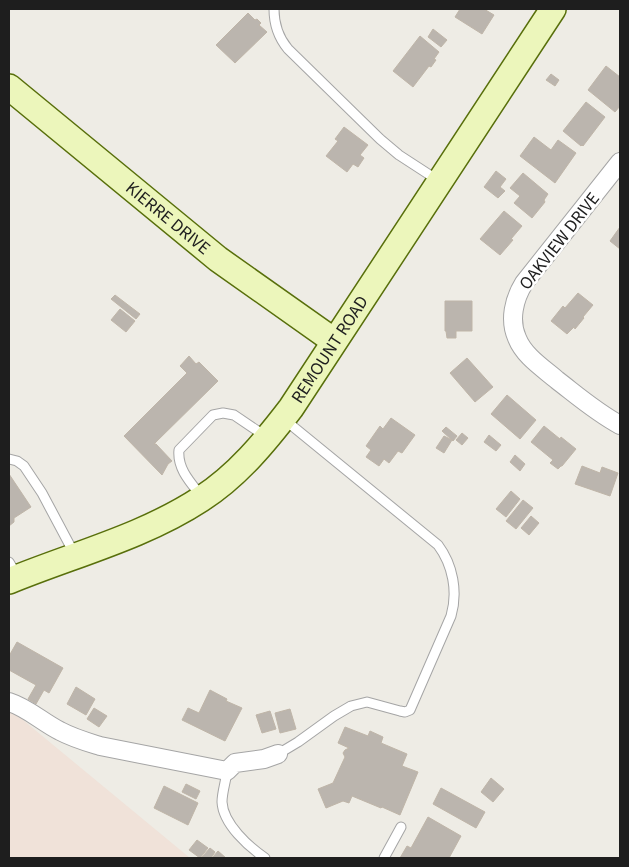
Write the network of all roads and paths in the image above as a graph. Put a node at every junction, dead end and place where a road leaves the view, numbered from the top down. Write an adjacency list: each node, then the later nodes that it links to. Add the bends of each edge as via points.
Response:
1 (274, 9): 5 (lane, via 278,35 288,49 380,139)
2 (553, 9): 5 (street, REMOUNT ROAD)
3 (9, 87): 6 (street, KIERRE DRIVE, via 218,260)
4 (620, 162): 8 (street, OAKVIEW DRIVE, via 524,283 513,313 516,338 533,359 591,408)
5 (440, 181): 6 (street, REMOUNT ROAD)
6 (334, 341): 7 (street, REMOUNT ROAD)
7 (283, 418): 9 (street, REMOUNT ROAD); 15 (lane, via 438,545 449,564 455,591 451,616 410,710 400,712 367,702 357,704)
8 (620, 425)
9 (267, 438): 11 (street, REMOUNT ROAD, via 229,478); 11 (lane, via 234,415 213,415 179,450 178,456 184,472)
10 (9, 459): 12 (lane, via 24,466)
11 (202, 498): 12 (street, REMOUNT ROAD, via 149,527)
12 (75, 556): 13 (street, REMOUNT ROAD)
13 (12, 573)
14 (9, 702): 16 (street, via 81,740)
15 (278, 754): 16 (street, via 264,760 236,763)
16 (227, 771): 18 (lane, via 222,802 228,821 238,835)
17 (401, 827): 19 (lane)
18 (265, 858)
19 (384, 858)

